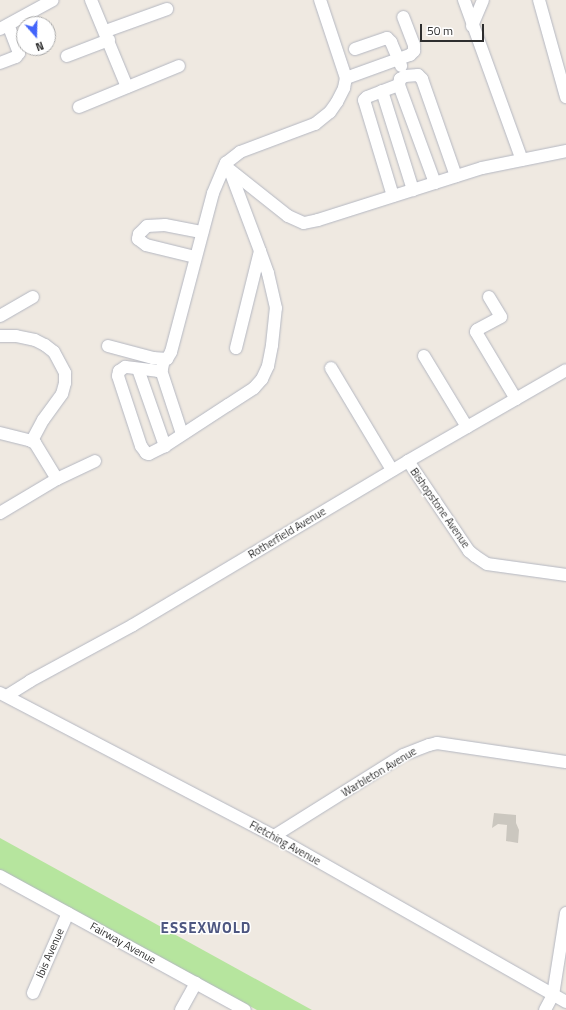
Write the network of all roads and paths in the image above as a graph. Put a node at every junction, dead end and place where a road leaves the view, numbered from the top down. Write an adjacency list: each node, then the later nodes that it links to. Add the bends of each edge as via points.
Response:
1 (53, 0): 10 (street)
2 (91, 0): 11 (street)
3 (320, 0): 17 (street)
4 (464, 0): 9 (street)
5 (483, 0): 9 (street)
6 (538, 0): 21 (street)
7 (167, 9): 11 (street)
8 (403, 17): 14 (street, via 414,51)
9 (472, 26): 24 (street)
10 (4, 27): 15 (street, via 19,53 16,57)
11 (107, 36): 13 (street); 19 (street)
12 (355, 49): 14 (street, via 387,38)
13 (66, 56)
14 (398, 60): 17 (street); 18 (street)
15 (0, 63)
16 (179, 66): 19 (street)
17 (346, 78): 25 (street, via 337,102 330,112 315,124 240,152)
18 (402, 81): 20 (street); 26 (street, via 418,75 422,79); 27 (street)
19 (127, 87): 22 (street)
20 (382, 91): 28 (street); 29 (street, via 367,97 364,104)
21 (566, 97)
22 (79, 107)
23 (566, 151): 24 (street)
24 (522, 160): 26 (street)
25 (228, 167): 29 (street, via 288,216 304,223); 30 (street, via 213,193); 31 (street)
26 (456, 176): 27 (street)
27 (435, 183): 28 (street)
28 (413, 190): 29 (street)
29 (393, 196)
30 (202, 232): 32 (street); 32 (street, via 165,224 147,226 139,234 138,239 146,245)
31 (260, 251): 38 (street); 47 (street, via 268,272 276,308 276,323 268,366 254,388)
32 (195, 257): 40 (street, via 171,352)
33 (33, 297): 35 (street)
34 (489, 297): 44 (street, via 501,317 476,332)
35 (0, 316)
36 (0, 336): 48 (street, via 22,337 45,345 54,352 65,373 62,394 43,420)
37 (108, 346): 40 (street)
38 (236, 348)
39 (424, 356): 45 (street)
40 (163, 365): 42 (street); 47 (street)
41 (331, 368): 52 (street)
42 (138, 369): 49 (street); 49 (street, via 125,366 121,368 119,383 143,451 149,454)
43 (566, 370): 44 (street, Rotherfield Avenue)
44 (516, 399): 45 (street, Rotherfield Avenue)
45 (467, 426): 51 (street, Rotherfield Avenue)
46 (0, 433): 48 (street)
47 (182, 434): 49 (street)
48 (32, 441): 53 (street)
49 (165, 446)
50 (95, 461): 53 (street)
51 (408, 461): 52 (street, Rotherfield Avenue); 55 (street, Bishopstone Avenue, via 469,551 475,556 488,564)
52 (392, 470): 56 (street, Rotherfield Avenue, via 133,625)
53 (57, 479): 54 (street)
54 (0, 513)
55 (566, 575)
56 (4, 694): 58 (street, Fletching Avenue)
57 (566, 762): 58 (street, Warbleton Avenue, via 437,743 429,745 403,755)
58 (274, 836): 64 (street, Fletching Avenue)
59 (0, 876): 60 (street, Fairway Avenue)
60 (68, 913): 62 (street, Fairway Avenue); 63 (street, Ibis Avenue)
61 (566, 913): 64 (street)
62 (196, 983): 66 (street); 67 (street, Fairway Avenue)
63 (33, 993)
64 (553, 995): 65 (street, Fletching Avenue); 68 (street)
65 (566, 1002)
66 (181, 1010)
67 (245, 1010)
68 (545, 1010)

